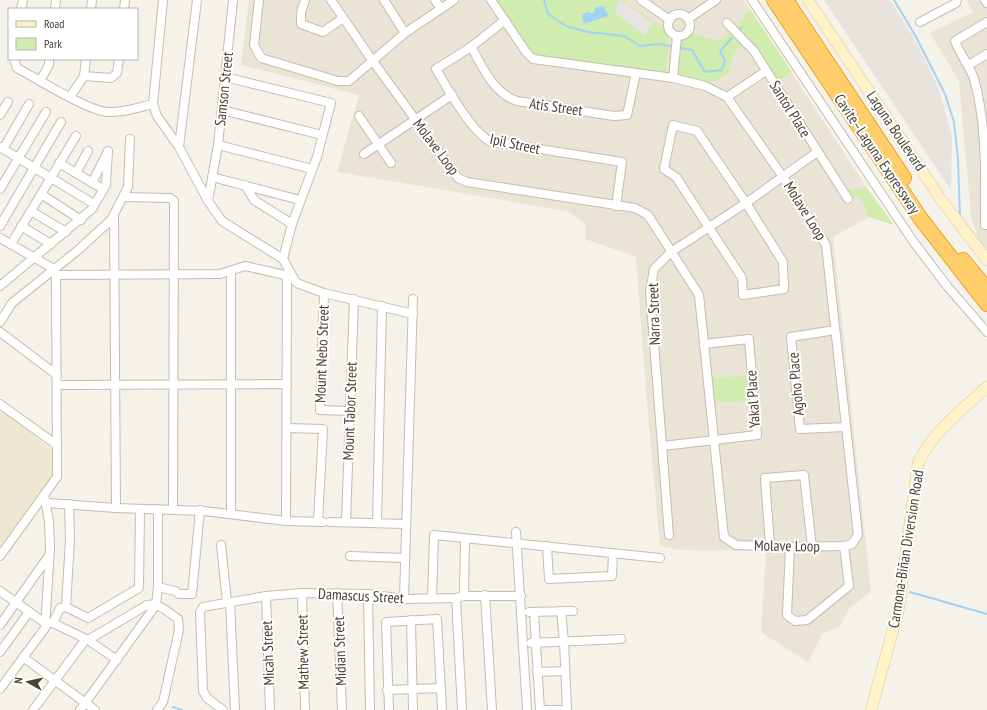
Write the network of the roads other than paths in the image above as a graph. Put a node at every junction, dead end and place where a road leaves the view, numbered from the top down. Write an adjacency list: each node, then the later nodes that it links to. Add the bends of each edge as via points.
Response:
1 (163, 0): 49 (street)
2 (197, 0): 61 (street)
3 (233, 0): 41 (street, Samson Street)
4 (259, 0): 36 (street, via 254,45 261,58 338,81 349,81)
5 (305, 0): 21 (street, via 301,24 323,32)
6 (331, 0): 21 (street, Molave Loop)
7 (384, 0): 28 (street)
8 (435, 0): 20 (street)
9 (454, 0): 20 (street)
10 (492, 0): 23 (street, Molave Loop)
11 (640, 0): 24 (street)
12 (716, 0): 22 (street)
13 (752, 0): 118 (street, via 913,241 947,286)
14 (774, 0): 112 (highway, Cavite–Laguna Expressway, via 921,219)
15 (786, 0): 108 (highway, Cavite–Laguna Expressway, via 912,190)
16 (808, 0): 102 (main road, Laguna Boulevard, via 940,198)
17 (957, 0): 25 (street, via 956,3)
18 (985, 0): 19 (street)
19 (987, 3)
20 (441, 9): 28 (street)
21 (343, 18): 36 (street, Molave Loop)
22 (688, 19): 24 (street, via 679,14); 29 (street, via 688,31)
23 (505, 20): 30 (street, Ipil Street); 39 (street, Molave Loop, via 533,59)
24 (670, 20): 29 (street, via 670,30)
25 (920, 22)
26 (987, 22): 37 (street, via 955,41)
27 (727, 23): 38 (street, Santol Place, via 754,51)
28 (405, 33): 36 (street)
29 (678, 36): 42 (street)
30 (471, 47): 39 (street, Atis Street, via 497,89 506,97 517,101 614,116 626,115); 44 (street, Ipil Street, via 436,69)
31 (987, 54): 37 (street)
32 (14, 60): 43 (street, via 17,68)
33 (50, 60): 43 (street)
34 (86, 60): 40 (street)
35 (119, 60): 40 (street, via 116,73 111,78)
36 (372, 60): 54 (street, Molave Loop)
37 (969, 65): 91 (street, via 984,121)
38 (766, 71): 46 (street); 64 (street, Santol Place)
39 (636, 74): 42 (street, Molave Loop)
40 (84, 76): 45 (street)
41 (225, 77): 50 (street, Samson Street); 56 (street, via 331,103)
42 (673, 78): 46 (street, Molave Loop, via 706,86)
43 (40, 80): 45 (street)
44 (452, 95): 54 (street); 86 (street, Ipil Street, via 481,136 489,141 622,162)
45 (70, 97): 49 (street, via 108,113)
46 (727, 97): 74 (street, Molave Loop)
47 (8, 102): 52 (street)
48 (29, 104): 62 (street)
49 (153, 104): 61 (street, via 157,116)
50 (222, 110): 56 (street); 60 (street, Samson Street)
51 (46, 112): 66 (street)
52 (0, 115)
53 (359, 116): 59 (street)
54 (414, 119): 59 (street); 86 (street, Molave Loop, via 458,178 467,182)
55 (61, 122): 69 (street)
56 (322, 135): 70 (street)
57 (76, 136): 67 (street)
58 (130, 139): 80 (street, via 128,187)
59 (378, 143): 65 (street); 68 (street)
60 (218, 145): 70 (street); 73 (street, Samson Street)
61 (179, 147): 83 (street)
62 (1, 148): 66 (street)
63 (88, 151): 71 (street)
64 (817, 152): 74 (street, Narra Street); 81 (street, Santol Place)
65 (364, 154)
66 (18, 158): 69 (street); 77 (street)
67 (59, 163): 71 (street); 72 (street)
68 (391, 163)
69 (34, 168): 72 (street); 92 (street)
70 (312, 169): 82 (street)
71 (76, 173): 75 (street)
72 (51, 177): 79 (street); 85 (street)
73 (212, 177): 76 (street); 83 (street, Samson Street)
74 (783, 177): 84 (street, Narra Street); 116 (street, Molave Loop, via 826,245)
75 (92, 182): 78 (street); 78 (street, via 108,151 106,185)
76 (245, 185): 82 (street); 90 (street, via 254,200)
77 (0, 189)
78 (103, 189): 85 (street)
79 (41, 194): 87 (street); 89 (street)
80 (124, 197): 88 (street); 106 (street, via 170,198 174,202)
81 (848, 199)
82 (300, 200): 90 (street)
83 (208, 201): 101 (street, via 222,221)
84 (746, 203): 94 (street, Narra Street); 94 (street, via 783,262 784,289 743,294 742,278); 94 (street, via 697,130 673,125 664,169 676,177)
85 (94, 204): 89 (street)
86 (616, 206): 99 (street, Molave Loop, via 635,208 648,215)
87 (31, 211): 93 (street); 95 (street)
88 (114, 215): 104 (street); 105 (street)
89 (81, 220): 95 (street)
90 (292, 224): 101 (street)
91 (986, 225)
92 (0, 226)
93 (21, 226): 97 (street); 98 (street)
94 (709, 227): 99 (street, Narra Street)
95 (66, 232): 98 (street)
96 (0, 238): 97 (street)
97 (11, 244): 100 (street)
98 (51, 244): 100 (street)
99 (671, 252): 119 (street, Molave Loop, via 699,296); 133 (street, Narra Street, via 654,269 650,292)
100 (35, 258): 104 (street); 107 (street)
101 (283, 259): 109 (street, via 299,284)
102 (987, 260)
103 (231, 271): 106 (street, via 220,274); 121 (street); 122 (street, via 252,266 285,275 287,279)
104 (55, 272): 105 (street); 115 (street, via 12,304); 120 (street)
105 (116, 274): 106 (street); 124 (street)
106 (173, 274): 125 (street)
107 (0, 285)
108 (987, 289)
109 (324, 293): 110 (street); 128 (street, Mount Nebo Street, via 320,410)
110 (354, 299): 113 (street); 128 (street, Mount Tabor Street)
111 (413, 299): 114 (street)
112 (987, 304)
113 (382, 306): 114 (street); 145 (street)
114 (413, 314): 146 (street)
115 (0, 322)
116 (835, 330): 129 (street, Molave Loop); 129 (street, Agoho Place, via 791,337 800,429)
117 (0, 332): 120 (street)
118 (987, 332)
119 (704, 344): 131 (street, Molave Loop); 131 (street, Yakal Place, via 749,339 757,435)
120 (57, 375): 123 (street)
121 (230, 384): 122 (street); 125 (street); 141 (street)
122 (287, 384): 130 (street)
123 (57, 385): 124 (street); 132 (street)
124 (115, 385): 125 (street); 136 (street)
125 (173, 385): 139 (street)
126 (987, 387): 220 (main road, Carmona-Biñan Diversion Road, via 939,433 926,448 918,464 898,612)
127 (0, 404): 132 (street)
128 (349, 411): 144 (street, Mount Tabor Street)
129 (846, 427): 154 (street, Molave Loop, via 858,535 852,544)
130 (287, 428): 142 (street); 143 (street, via 323,429)
131 (714, 440): 133 (street, Yakal Place); 153 (street, Molave Loop, via 724,537 736,544)
132 (57, 445): 134 (street, via 57,477)
133 (663, 446): 148 (street, Narra Street)
134 (45, 500): 135 (street); 158 (street); 159 (street, via 49,522)
135 (69, 504): 136 (street); 177 (street, via 70,539)
136 (116, 508): 137 (street)
137 (140, 508): 138 (street); 177 (street, via 139,588 88,618)
138 (158, 509): 139 (street); 163 (street)
139 (173, 509): 140 (street)
140 (200, 510): 141 (street); 163 (street, via 192,594 179,594)
141 (231, 514): 142 (street)
142 (286, 521): 143 (street)
143 (324, 522): 144 (street)
144 (346, 522): 145 (street)
145 (377, 523): 146 (street)
146 (406, 524): 161 (street)
147 (516, 532): 150 (street)
148 (669, 535)
149 (465, 539): 150 (street); 171 (street); 172 (street, via 434,535)
150 (516, 542): 152 (street); 170 (street)
151 (221, 545): 174 (street)
152 (547, 546): 157 (street); 157 (street, via 549,579 612,576)
153 (770, 546): 155 (street, Molave Loop); 156 (street, via 765,478 804,475)
154 (844, 546): 155 (street, via 848,586 807,620 795,622 787,615); 156 (street, Molave Loop)
155 (790, 547): 156 (street, Molave Loop)
156 (812, 547)
157 (613, 554): 162 (street)
158 (0, 556)
159 (49, 556): 175 (street); 184 (street)
160 (350, 556): 161 (street)
161 (405, 558): 173 (street)
162 (660, 558)
163 (158, 587): 176 (street)
164 (0, 591): 175 (street)
165 (337, 592): 166 (street, Damascus Street); 167 (street, Damascus Street); 210 (street, Midian Street)
166 (302, 593): 168 (street, Damascus Street); 209 (street, Mathew Street)
167 (368, 594): 173 (street, Damascus Street); 211 (street)
168 (266, 596): 174 (street, Damascus Street); 208 (street, Micah Street)
169 (484, 596): 170 (street, Damascus Street); 171 (street, Damascus Street); 216 (street)
170 (521, 596): 181 (street)
171 (460, 597): 172 (street, Damascus Street); 215 (street)
172 (432, 598): 173 (street, Damascus Street)
173 (404, 599)
174 (228, 602): 206 (street, Damascus Street, via 201,609 203,691 207,698); 207 (street)
175 (16, 603): 180 (street); 185 (street)
176 (156, 605): 187 (street, via 147,605); 193 (street); 205 (street, via 178,619 179,630 163,702)
177 (66, 607): 184 (street, via 60,608)
178 (561, 611): 179 (street); 182 (street); 188 (street)
179 (573, 611)
180 (29, 612): 184 (street); 191 (street)
181 (522, 612): 182 (street); 190 (street)
182 (534, 612): 189 (street)
183 (411, 620): 197 (street, via 436,619); 199 (street); 200 (street, via 386,622)
184 (49, 623): 187 (street); 192 (street)
185 (0, 625)
186 (621, 639): 188 (street)
187 (87, 640): 193 (street); 196 (street)
188 (564, 641): 189 (street); 194 (street)
189 (535, 643): 190 (street); 195 (street)
190 (524, 644): 217 (street)
191 (0, 652)
192 (23, 657): 196 (street); 198 (street)
193 (117, 660): 201 (street)
194 (565, 671): 195 (street); 219 (street)
195 (537, 672): 218 (street)
196 (55, 680): 201 (street); 202 (street)
197 (441, 688): 199 (street); 214 (street)
198 (0, 689)
199 (412, 689): 200 (street); 213 (street)
200 (388, 690): 212 (street)
201 (85, 703): 203 (street); 204 (street)
202 (33, 710)
203 (80, 710)
204 (95, 710)
205 (157, 710)
206 (223, 710)
207 (235, 710)
208 (270, 710)
209 (305, 710)
210 (342, 710)
211 (370, 710)
212 (389, 710)
213 (413, 710)
214 (442, 710)
215 (462, 710)
216 (492, 710)
217 (527, 710)
218 (540, 710): 219 (street)
219 (566, 710)
220 (871, 710)

